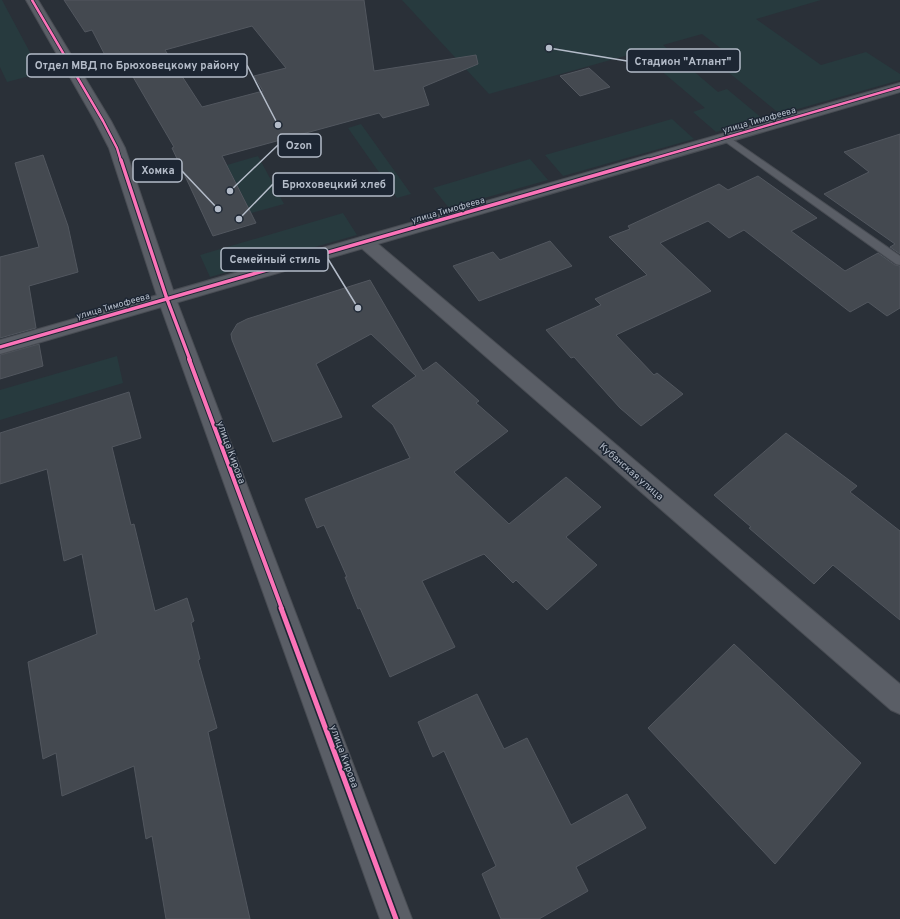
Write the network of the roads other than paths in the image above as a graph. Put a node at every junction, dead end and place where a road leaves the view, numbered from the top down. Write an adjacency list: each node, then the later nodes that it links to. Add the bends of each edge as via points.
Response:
1 (32, 0): 6 (street, улица Кирова, via 117,148)
2 (900, 88): 3 (street, улица Тимофеева)
3 (726, 138): 4 (street, улица Тимофеева); 5 (lane)
4 (365, 242): 6 (street, улица Тимофеева); 8 (street, Кубанская улица)
5 (900, 261)
6 (167, 299): 7 (street, улица Тимофеева); 9 (street, улица Кирова)
7 (0, 347)
8 (900, 701)
9 (396, 919)

